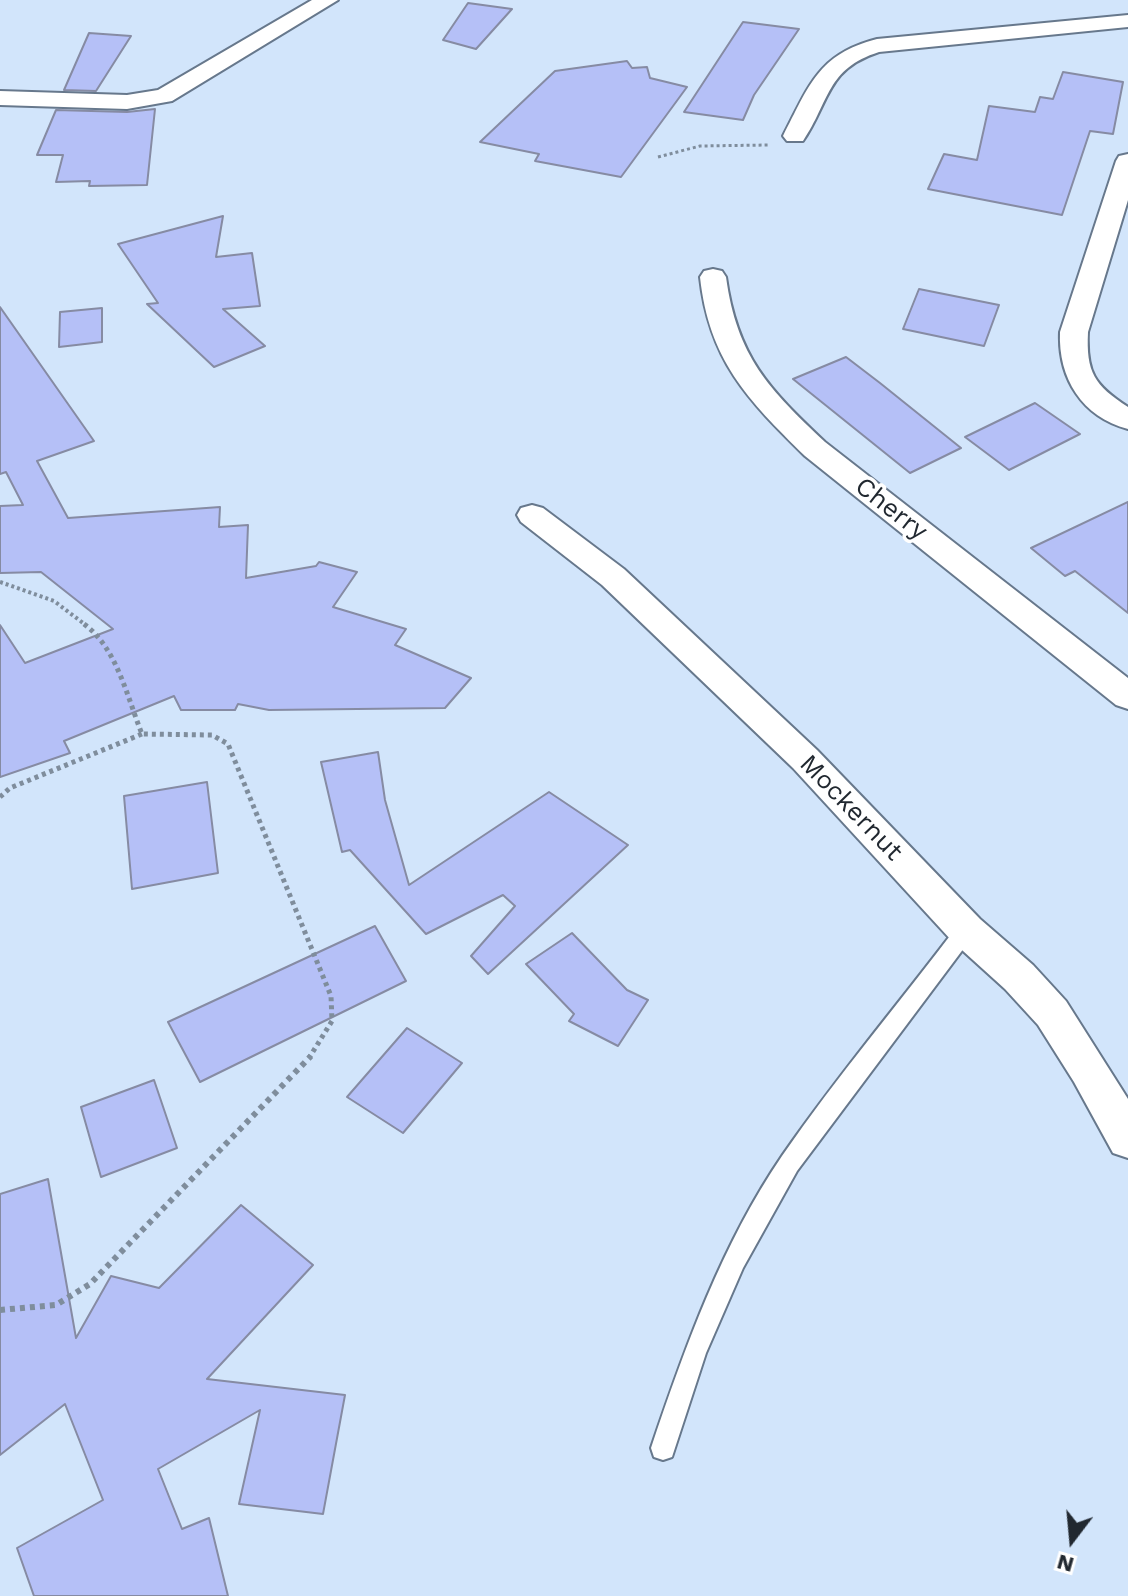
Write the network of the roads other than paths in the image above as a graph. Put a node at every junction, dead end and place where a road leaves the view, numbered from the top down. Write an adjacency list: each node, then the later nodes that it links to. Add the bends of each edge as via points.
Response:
1 (327, 0): 3 (street, via 164,96 127,102)
2 (1128, 21): 4 (street, via 856,51 830,69)
3 (0, 98)
4 (795, 136)
5 (1128, 161): 7 (street, via 1074,332 1072,357 1088,393)
6 (713, 277): 9 (street, Cherry, via 718,314 731,350 781,415 815,449)
7 (1128, 420)
8 (532, 515): 10 (street, Mockernut, via 613,577 794,749)
9 (1128, 696)
10 (966, 930): 11 (street, Mockernut, via 1052,1013); 12 (lane, via 789,1164 735,1260 695,1352)
11 (1128, 1139)
12 (663, 1448)

